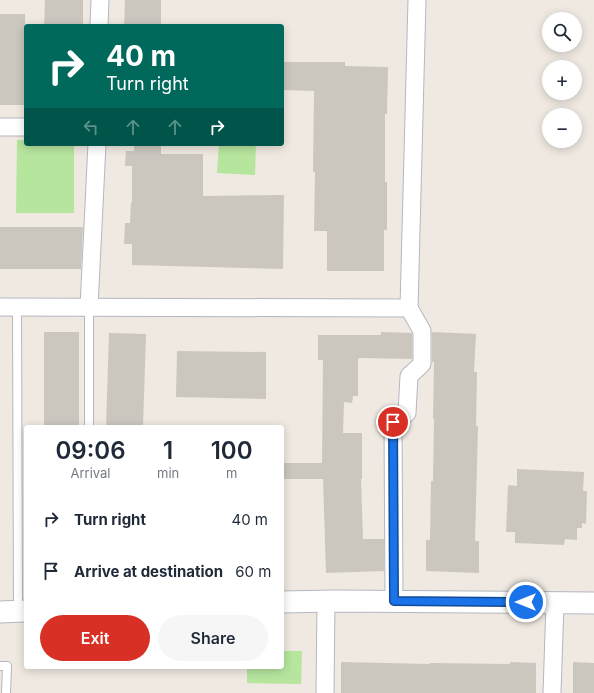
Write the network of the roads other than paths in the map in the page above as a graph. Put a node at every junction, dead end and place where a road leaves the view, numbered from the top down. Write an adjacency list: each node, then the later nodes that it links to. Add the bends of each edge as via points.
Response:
1 (100, 0): 3 (street)
2 (417, 0): 9 (street)
3 (99, 24)
4 (0, 127): 5 (street)
5 (24, 127)
6 (97, 146): 8 (street)
7 (8, 306): 8 (street); 16 (lane)
8 (89, 307): 9 (street); 10 (lane)
9 (409, 308): 12 (street, via 422,331 422,364 409,376 407,413 393,422)
10 (89, 425)
11 (326, 601): 12 (street); 13 (street); 19 (street)
12 (394, 601): 14 (street)
13 (284, 602)
14 (555, 603): 15 (street); 20 (street)
15 (594, 603)
16 (15, 612)
17 (0, 666): 18 (lane, via 7,666)
18 (6, 693)
19 (325, 693)
20 (552, 693)

